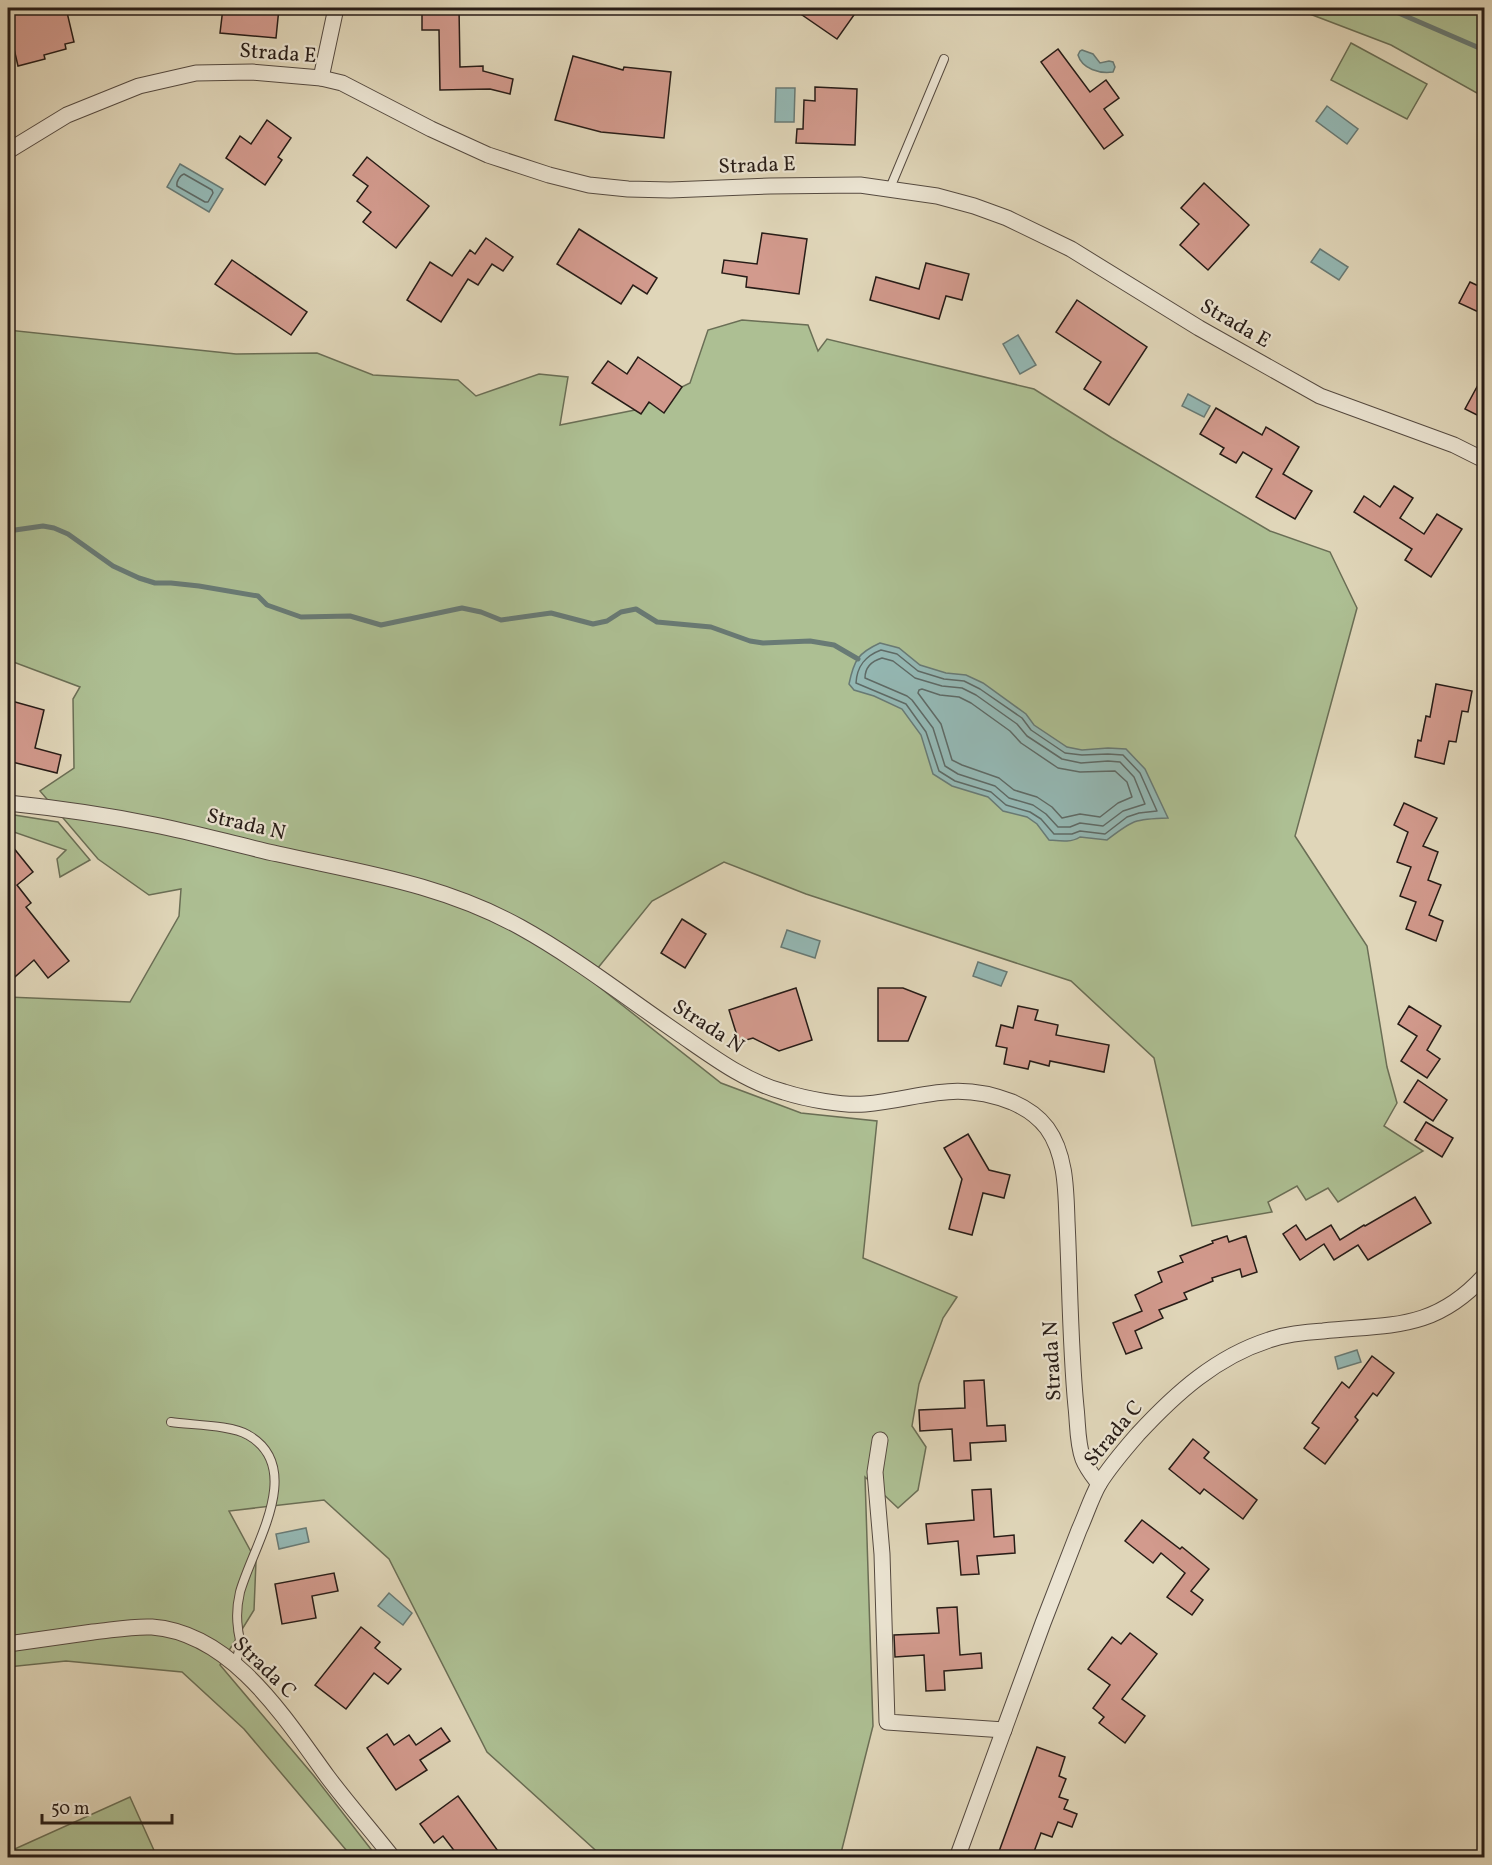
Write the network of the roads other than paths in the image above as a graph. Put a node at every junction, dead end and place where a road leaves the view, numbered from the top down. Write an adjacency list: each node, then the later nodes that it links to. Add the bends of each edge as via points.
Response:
1 (336, 8): 3 (street)
2 (944, 59): 5 (lane)
3 (321, 78): 4 (street, Strada E, via 224,72 168,79 139,86 67,115); 5 (street, Strada E, via 361,92 488,155 589,185 648,190 838,185)
4 (8, 151)
5 (890, 188): 6 (street, Strada E, via 955,201 1017,223 1071,249 1320,396)
6 (1485, 460)
7 (8, 803): 11 (street, Strada N, via 158,825 395,879 458,898 549,944 716,1059 750,1079 784,1092 863,1104 940,1091 966,1091 1005,1099 1032,1112 1053,1137 1062,1166 1067,1204 1072,1372 1081,1450 1087,1468)
8 (1485, 1276): 11 (street, Strada C, via 1460,1300 1425,1318 1294,1333 1234,1354 1176,1395 1125,1449)
9 (171, 1422): 13 (lane, via 247,1434 268,1450 275,1471 276,1488 236,1609 240,1641)
10 (880, 1440): 14 (street, via 875,1472 882,1554 887,1722)
11 (1099, 1484): 14 (street, Strada C)
12 (8, 1644): 13 (street, Strada C, via 153,1627 189,1636)
13 (236, 1666): 15 (street, Strada C, via 272,1700)
14 (1004, 1731): 16 (street, Strada C)
15 (393, 1857)
16 (957, 1857)

